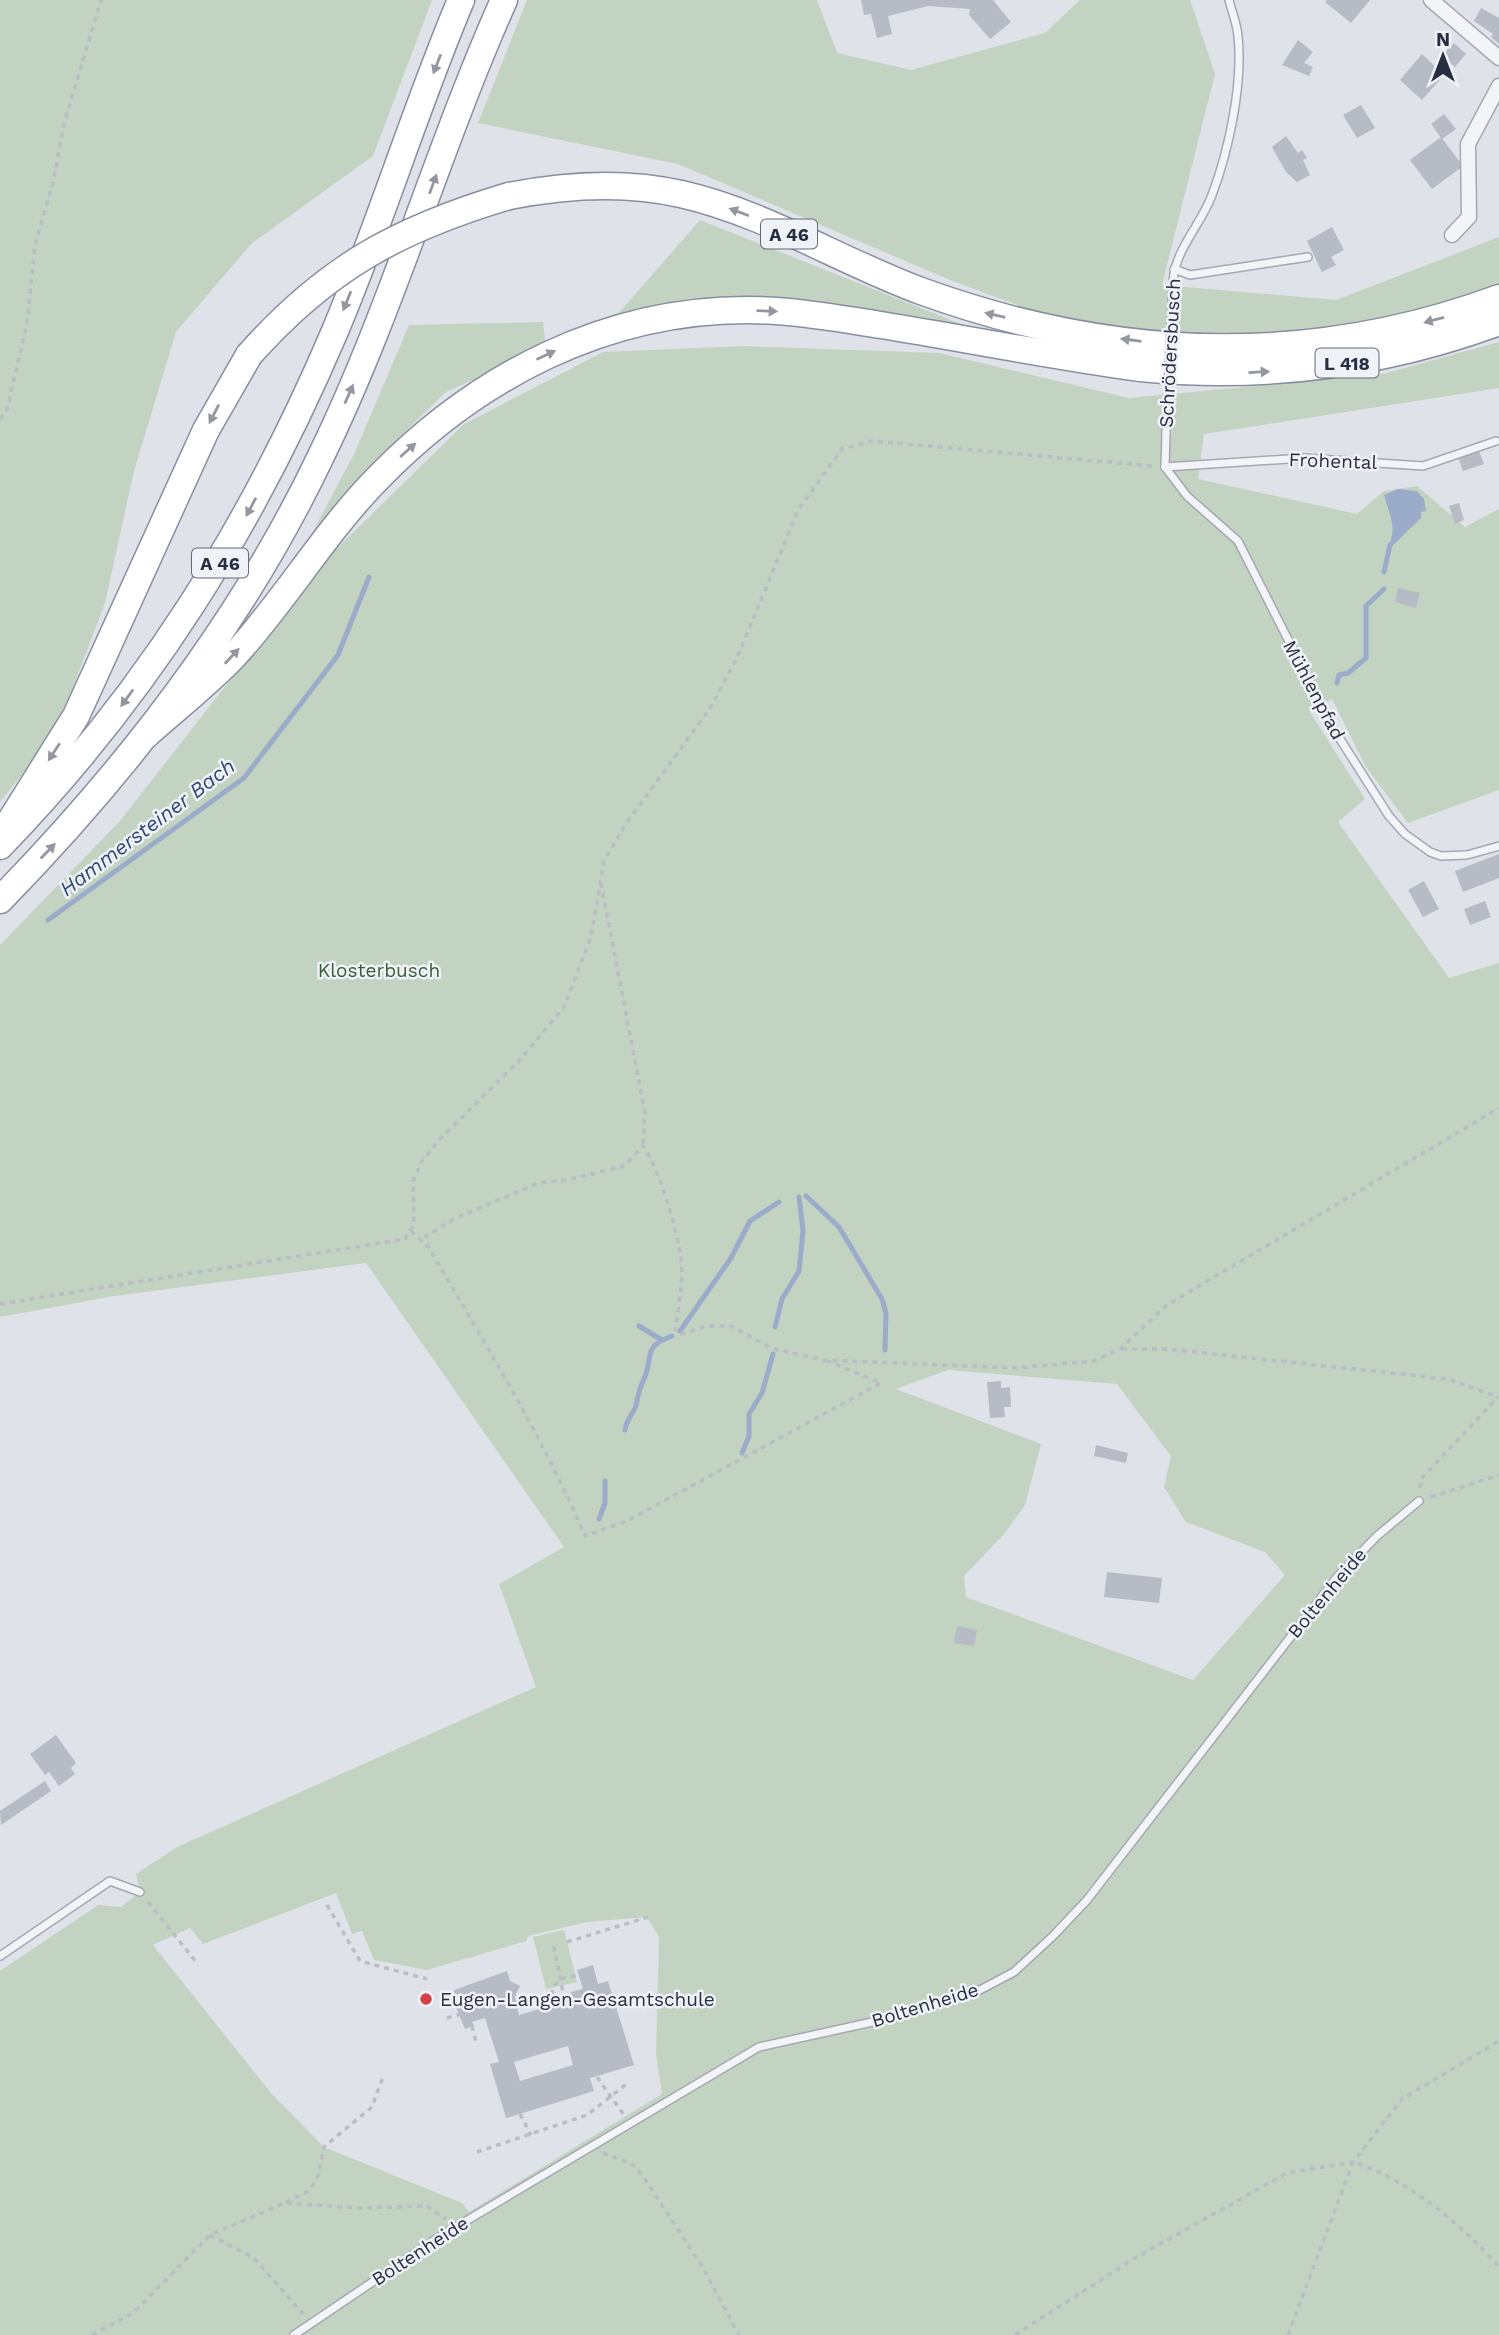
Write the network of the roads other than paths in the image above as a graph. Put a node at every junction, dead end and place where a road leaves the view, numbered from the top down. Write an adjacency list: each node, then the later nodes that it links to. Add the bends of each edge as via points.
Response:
1 (461, 0): 17 (highway, A 46, one-way to 17, via 335,330 279,455 235,538 178,629 115,715)
2 (504, 0): 15 (highway, A 46, one-way to 2, via 222,628 321,457 377,331)
3 (1229, 0): 9 (lane, Schrödersbusch, via 1238,36 1237,100 1212,195)
4 (1431, 0): 5 (street)
5 (1499, 58)
6 (1499, 86): 7 (street, via 1468,144 1469,217)
7 (1452, 235)
8 (1308, 257): 9 (lane, via 1190,275)
9 (1174, 269): 14 (lane, Schrödersbusch, bridge)
10 (1499, 298): 12 (highway, L 418, one-way to 12, via 1381,334 1315,345 1198,348)
11 (1499, 322): 15 (highway, L 418, one-way to 11, via 233,656 379,476 436,424 486,387 590,337 645,321 758,310 815,315 1055,357 1191,373 1316,369 1390,355)
12 (1062, 330): 16 (highway, A 46, one-way to 16, bridge, via 985,313 918,290 758,219 681,194 592,185 509,196 422,225 357,260 298,303 249,355 206,430 76,716)
13 (1496, 441): 14 (lane, Frohental, via 1423,466 1303,458)
14 (1166, 467): 18 (lane, Mühlenpfad, via 1187,496 1238,541 1333,728 1405,834 1441,856)
15 (146, 735): 19 (highway, A 46, one-way to 15, via 72,825)
16 (0, 839)
17 (0, 846)
18 (1499, 846)
19 (0, 900)
20 (1419, 1501): 23 (lane, Boltenheide, via 1337,1577 1087,1900 1014,1972 976,1992 904,2015 759,2047 627,2119)
21 (140, 1892): 22 (lane, via 110,1881)
22 (0, 1956)
23 (293, 2335)

